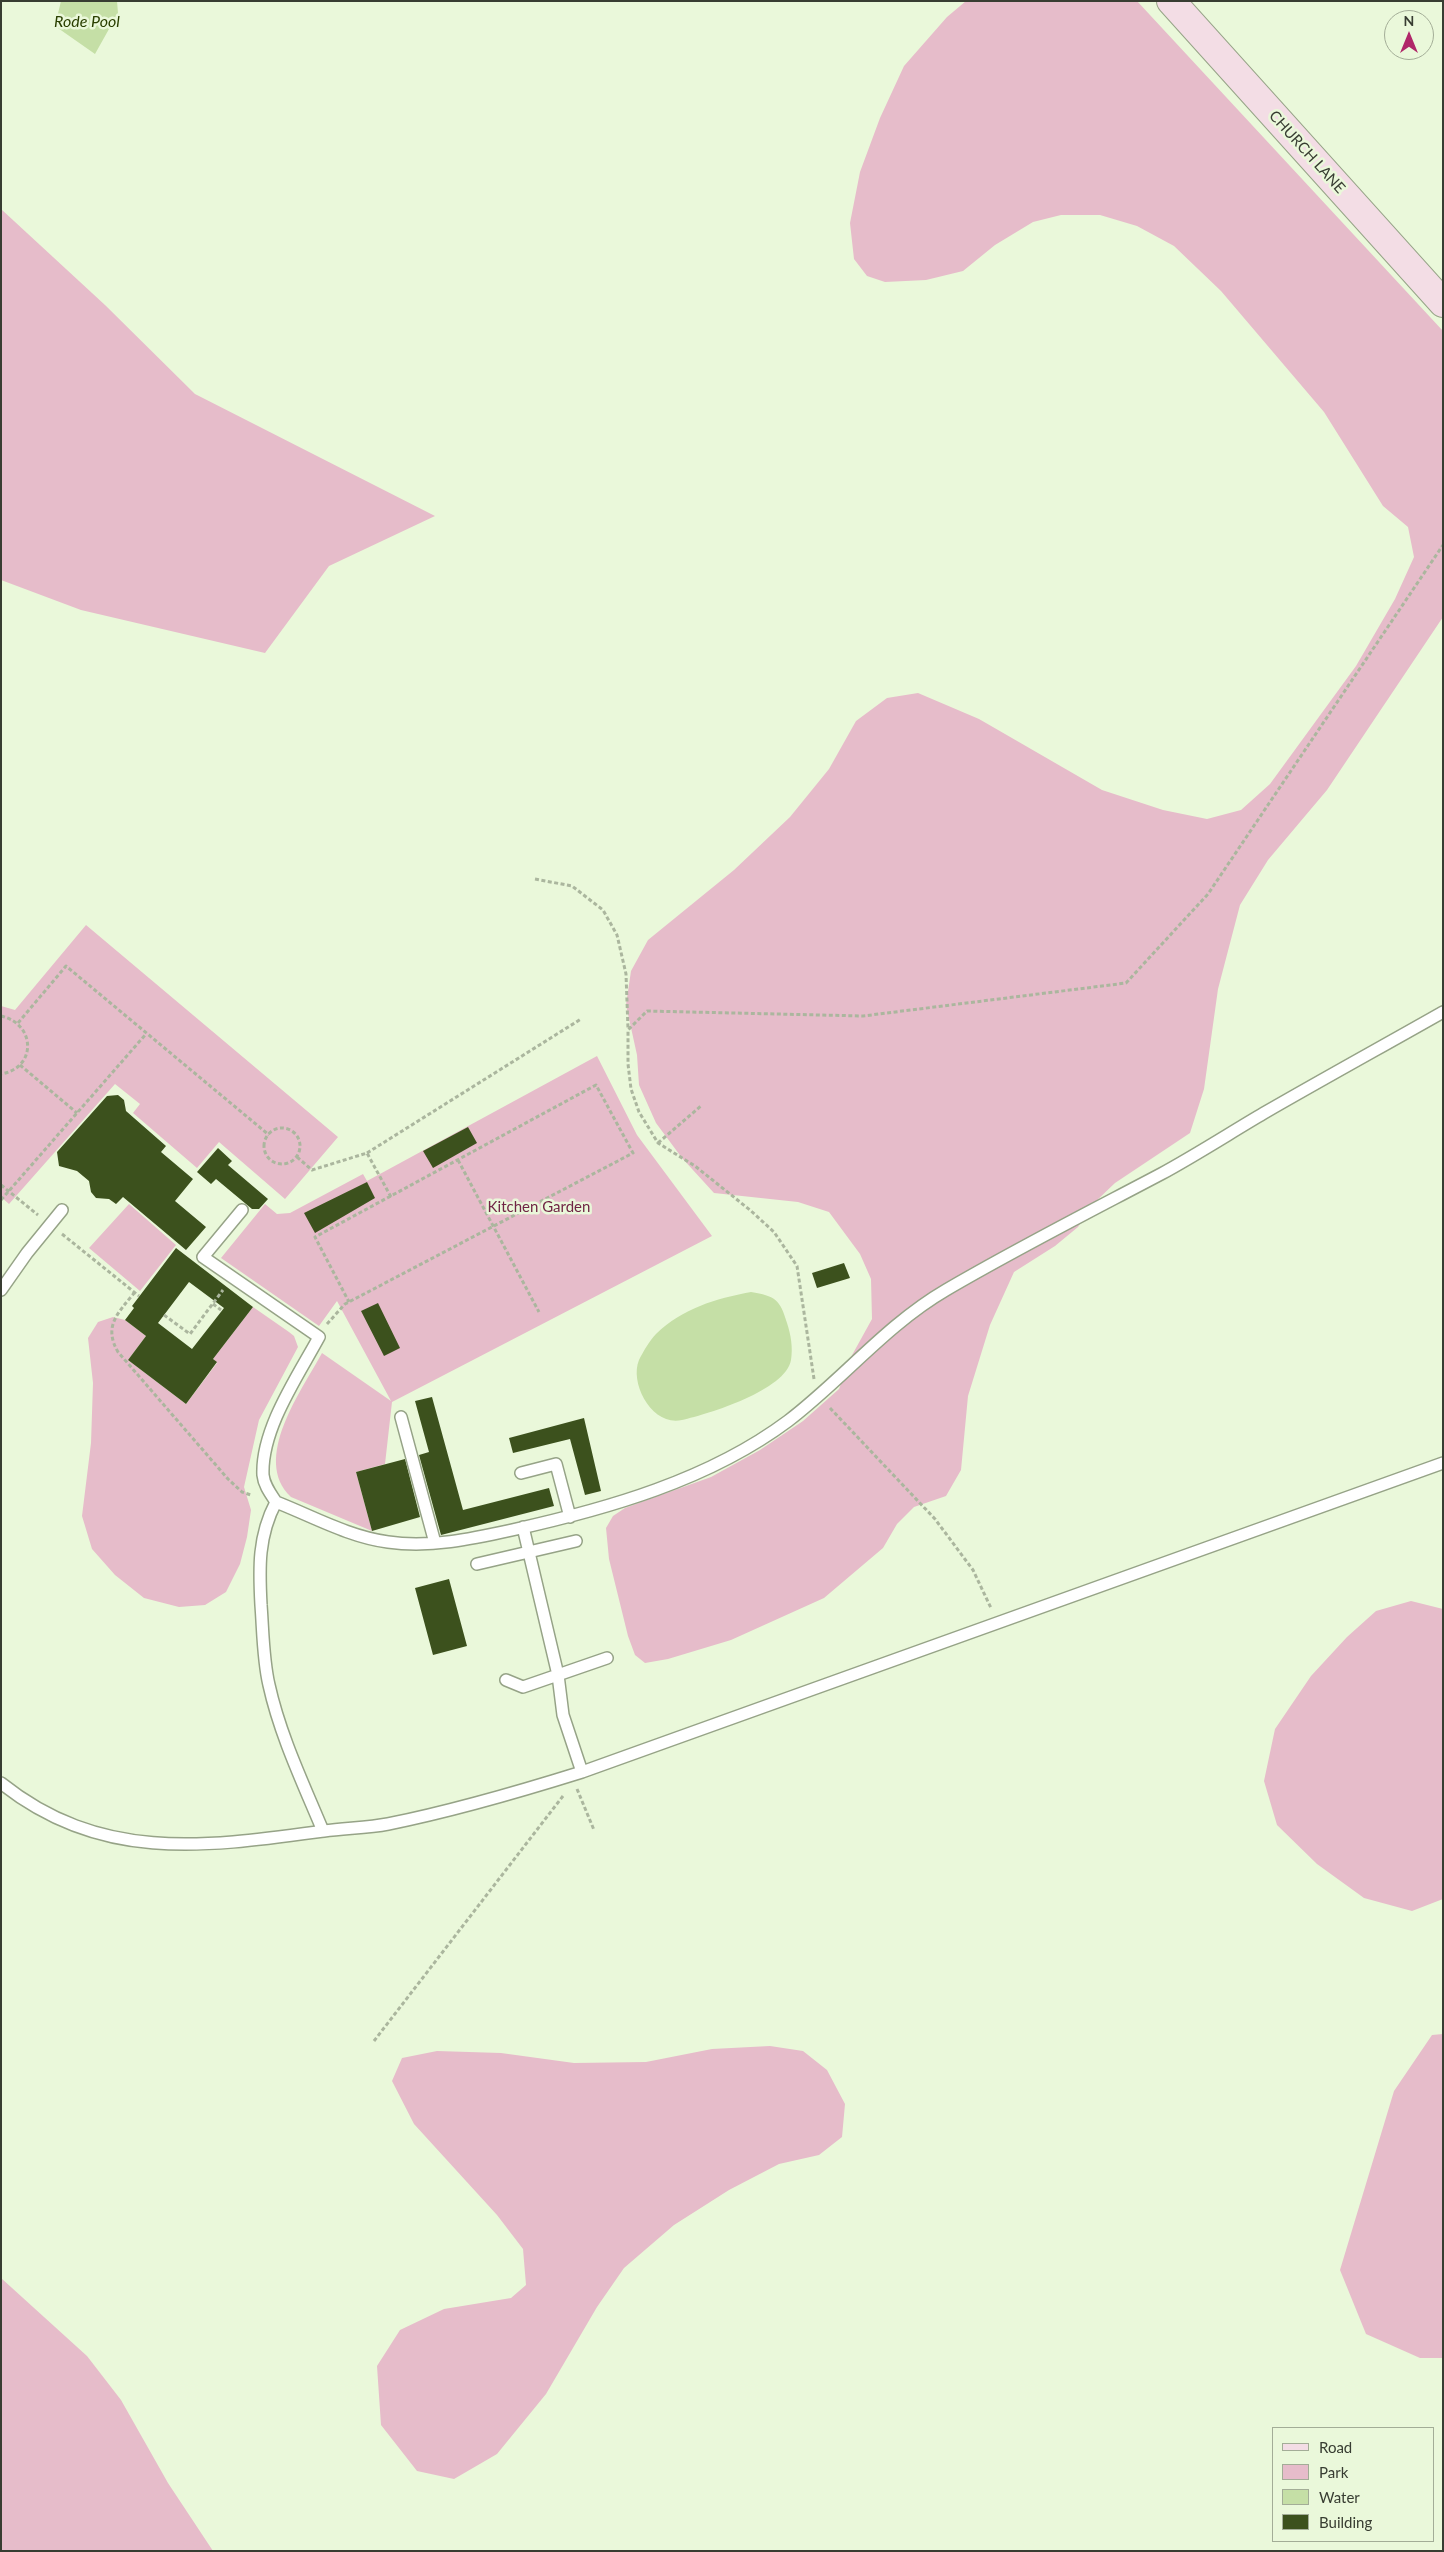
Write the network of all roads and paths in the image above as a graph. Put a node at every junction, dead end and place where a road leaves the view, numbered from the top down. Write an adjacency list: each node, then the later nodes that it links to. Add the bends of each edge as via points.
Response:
1 (1171, 1): 2 (street, CHURCH LANE)
2 (1443, 303)
3 (1443, 545): 9 (path, via 1208,894 1126,983 863,1016 647,1011)
4 (535, 879): 9 (path, via 572,886 602,910 617,935 626,974)
5 (1443, 1012): 38 (lane, via 1164,1172 941,1293 878,1341)
6 (1, 1016): 8 (path)
7 (581, 1019): 17 (path)
8 (18, 1023): 10 (path, via 66,966); 11 (path, via 27,1039 25,1057)
9 (628, 1030): 16 (path, via 631,1089 639,1112)
10 (146, 1034): 14 (path); 15 (path)
11 (20, 1065): 12 (path); 14 (path)
12 (1, 1074)
13 (702, 1105): 16 (path)
14 (77, 1113): 21 (path)
15 (269, 1135): 18 (path, via 285,1129 295,1135 300,1146); 18 (path, via 264,1145 276,1164 287,1164)
16 (658, 1143): 38 (path, via 695,1166 750,1210 774,1232 797,1266)
17 (367, 1153): 18 (path, via 312,1170); 22 (path)
18 (297, 1157)
19 (458, 1160): 22 (path); 27 (path); 27 (path, via 596,1085 633,1152)
20 (1, 1185): 21 (path)
21 (9, 1191): 23 (path); 26 (path)
22 (390, 1197): 32 (path, via 315,1237)
23 (1, 1200)
24 (62, 1210): 26 (lane)
25 (242, 1210): 28 (lane, via 203,1257)
26 (50, 1224): 29 (lane); 30 (path)
27 (494, 1227): 32 (path); 35 (path)
28 (232, 1278): 33 (path); 37 (lane)
29 (1, 1290)
30 (135, 1292): 31 (path); 42 (path, via 112,1323 111,1340 118,1352 242,1492)
31 (139, 1296)
32 (349, 1302): 37 (path)
33 (213, 1304): 34 (path); 36 (path, via 190,1334)
34 (221, 1310)
35 (539, 1312)
36 (164, 1315)
37 (319, 1338): 42 (lane, via 271,1430 263,1474)
38 (818, 1396): 43 (lane, via 785,1423 702,1470 620,1502); 49 (path, via 935,1519 973,1570)
39 (401, 1418): 46 (lane)
40 (1443, 1463): 49 (lane)
41 (521, 1473): 43 (lane, via 556,1464)
42 (276, 1502): 46 (lane, via 367,1538); 57 (lane, via 265,1528 259,1569 268,1684 284,1736)
43 (570, 1516): 44 (lane)
44 (523, 1528): 46 (lane); 47 (lane)
45 (576, 1541): 47 (lane)
46 (434, 1543)
47 (530, 1552): 48 (lane); 51 (lane)
48 (476, 1564)
49 (998, 1622): 53 (lane)
50 (606, 1658): 51 (lane)
51 (558, 1675): 52 (lane, via 523,1687); 53 (lane, via 563,1715)
52 (506, 1680)
53 (582, 1772): 54 (path); 57 (lane, via 386,1824)
54 (574, 1782): 56 (path); 58 (path)
55 (1, 1783): 57 (lane, via 64,1823 115,1838 168,1844 232,1844)
56 (594, 1830)
57 (324, 1831)
58 (374, 2041)

